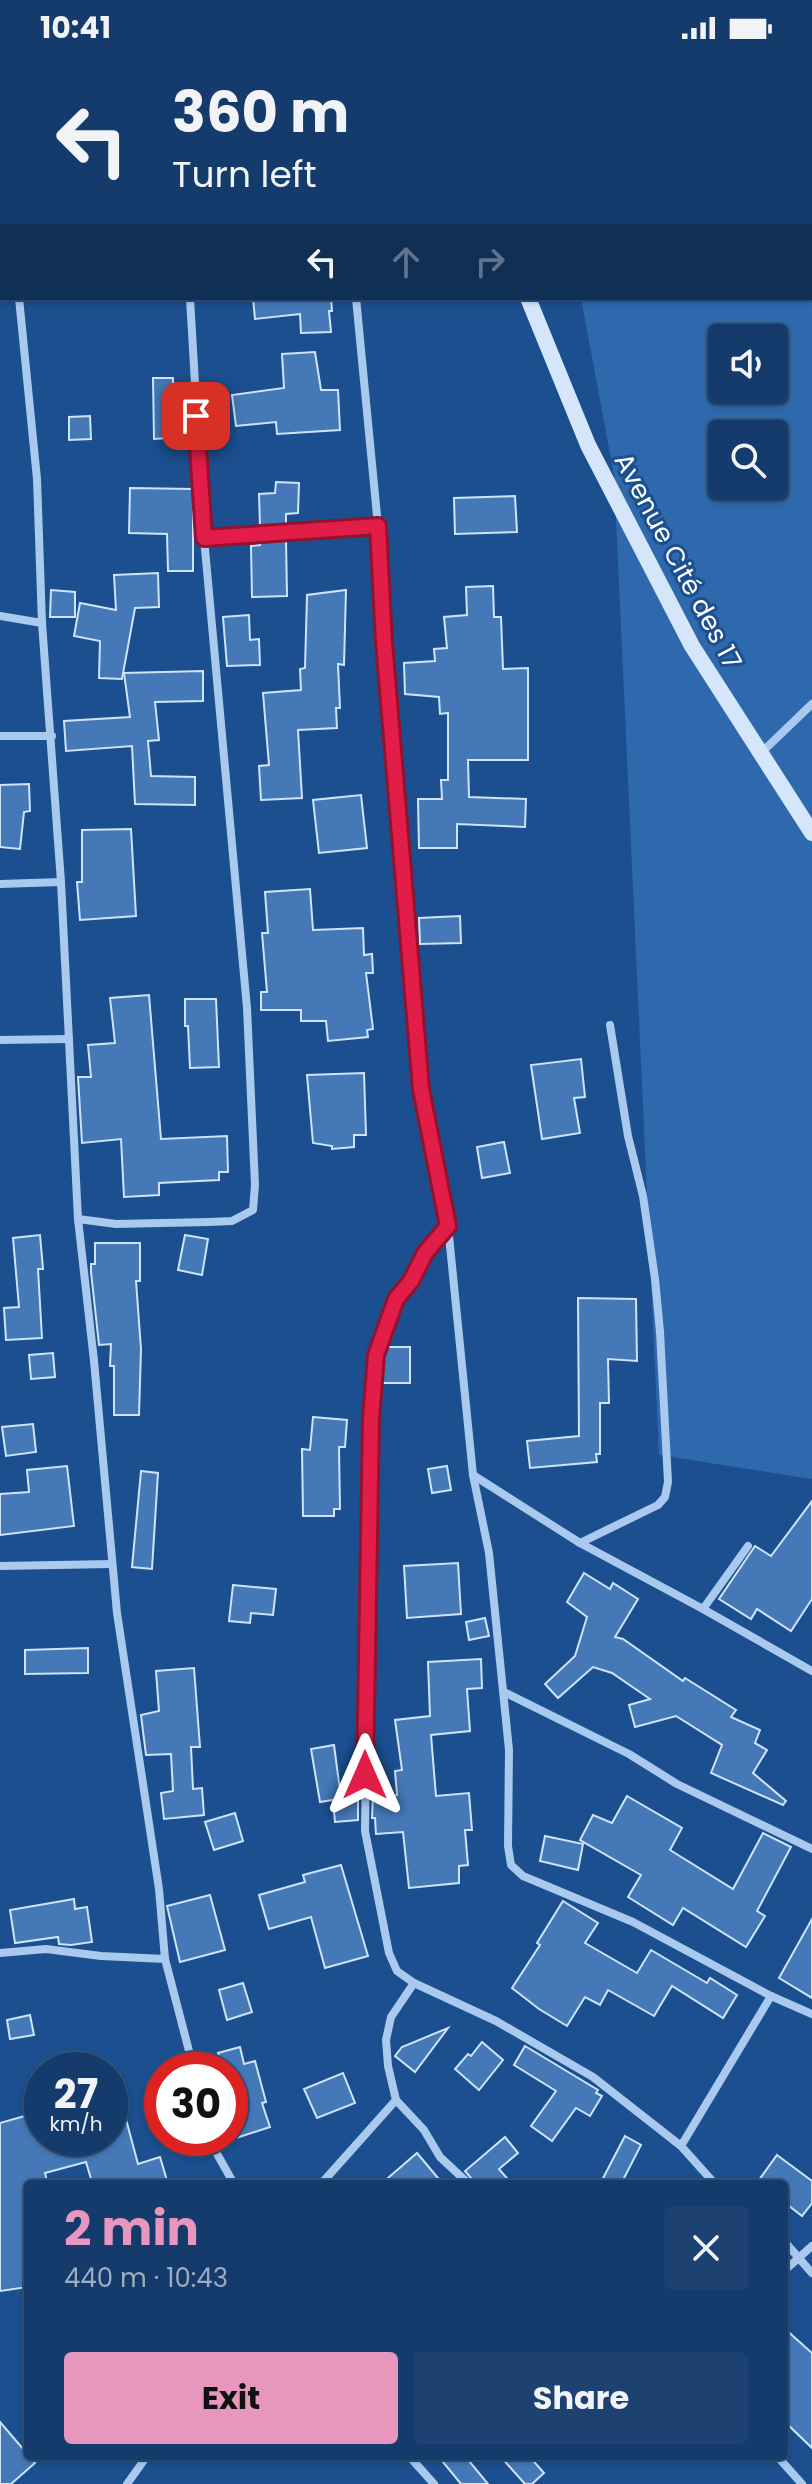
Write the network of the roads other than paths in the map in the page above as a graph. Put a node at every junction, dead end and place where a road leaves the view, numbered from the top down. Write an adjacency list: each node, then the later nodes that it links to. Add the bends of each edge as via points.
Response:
1 (19, 300): 8 (street, via 37,479)
2 (190, 300): 6 (street)
3 (356, 300): 5 (street)
4 (529, 300): 12 (street, Avenue Cité des 17, via 588,445 692,646)
5 (378, 526): 6 (street); 20 (street, via 421,1089)
6 (204, 538): 19 (street, via 247,1008 253,1210 232,1221 116,1224)
7 (0, 616): 8 (street)
8 (42, 623): 11 (street)
9 (812, 704): 12 (street)
10 (0, 736): 11 (street)
11 (52, 736): 14 (street)
12 (762, 752): 13 (street, Avenue Cité des 17)
13 (812, 833)
14 (61, 882): 15 (street); 17 (street)
15 (0, 884)
16 (610, 1025): 22 (street, via 655,1279 668,1482 658,1505)
17 (69, 1039): 18 (street); 19 (street)
18 (0, 1040)
19 (78, 1219): 24 (street)
20 (448, 1226): 21 (street); 32 (street, via 396,1299 376,1355 371,1419 365,1831 389,1953 397,1971)
21 (473, 1475): 22 (street); 28 (street, via 489,1553)
22 (580, 1543): 26 (street)
23 (748, 1546): 26 (street)
24 (112, 1564): 25 (street); 31 (street)
25 (0, 1566)
26 (703, 1609): 27 (street)
27 (812, 1671)
28 (504, 1692): 29 (street); 33 (street, via 511,1865 523,1876 633,1922)
29 (812, 1849)
30 (0, 1953): 31 (street, via 46,1949)
31 (165, 1959): 35 (street)
32 (414, 1983): 36 (street, via 391,2017 386,2040); 37 (street, via 496,2021 593,2077)
33 (771, 1996): 34 (street); 37 (street)
34 (812, 2014)
35 (189, 2052)
36 (396, 2100): 40 (street); 41 (street)
37 (681, 2146): 42 (street)
38 (218, 2156): 39 (street)
39 (232, 2180)
40 (325, 2180)
41 (465, 2180)
42 (711, 2180)
43 (788, 2245): 45 (street)
44 (812, 2246): 45 (street)
45 (799, 2257): 46 (street); 47 (street)
46 (788, 2267)
47 (812, 2273)
48 (144, 2460): 51 (street)
49 (413, 2460): 52 (street)
50 (781, 2460): 53 (street)
51 (127, 2484)
52 (434, 2484)
53 (802, 2484)

